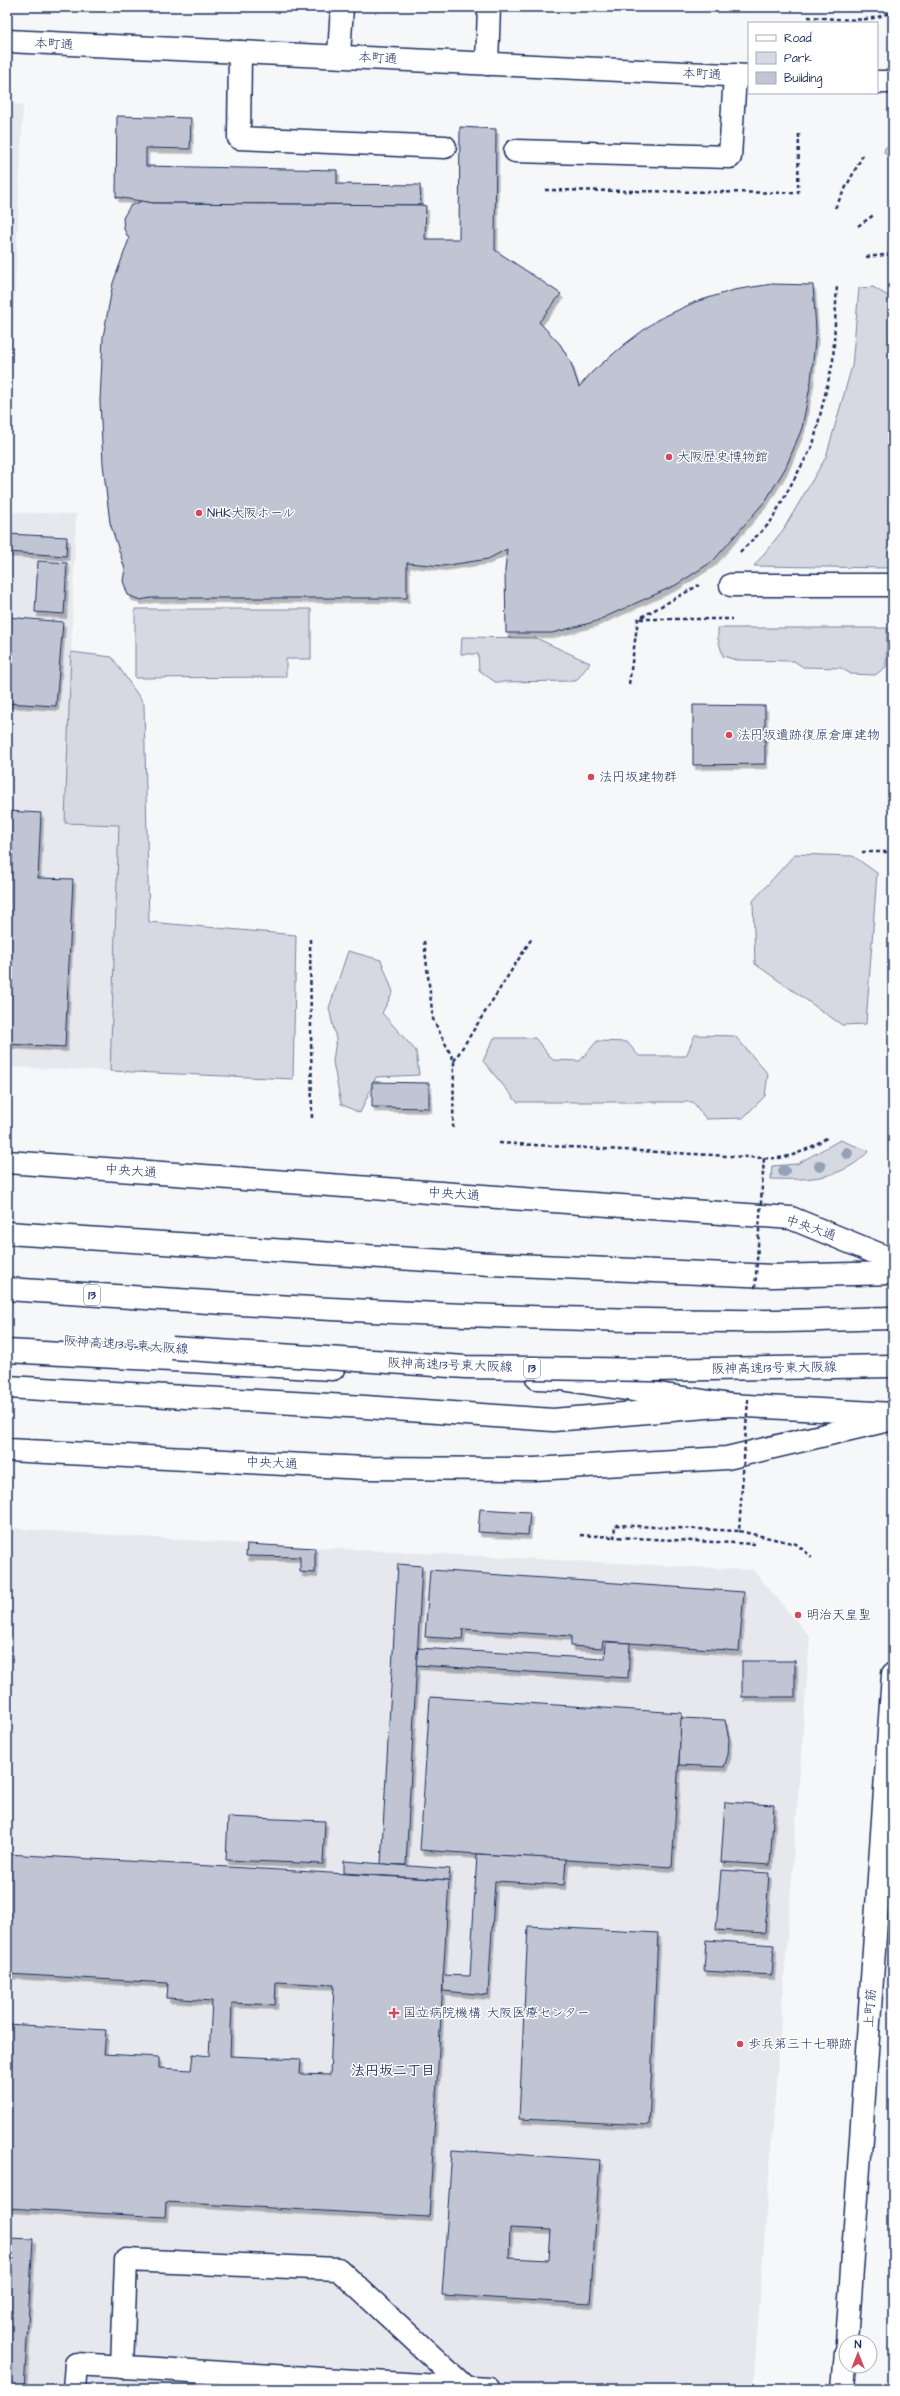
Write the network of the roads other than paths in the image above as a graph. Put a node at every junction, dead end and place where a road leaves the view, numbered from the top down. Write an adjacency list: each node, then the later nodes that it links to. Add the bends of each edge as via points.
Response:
1 (342, 7): 5 (main road)
2 (489, 7): 6 (main road)
3 (7, 41): 4 (main road, 本町通)
4 (240, 52): 5 (main road, 本町通); 10 (main road, via 239,138)
5 (339, 55): 6 (main road, 本町通)
6 (487, 64): 7 (main road, 本町通)
7 (742, 76): 11 (main road, via 730,157)
8 (878, 82): 9 (main road)
9 (893, 82)
10 (445, 147)
11 (515, 151)
12 (731, 585): 13 (main road)
13 (893, 585)
14 (7, 1162): 16 (main road, 中央大通, via 791,1218)
15 (7, 1233): 17 (main road, via 491,1264 772,1276)
16 (893, 1260)
17 (893, 1273)
18 (7, 1289): 19 (main road, 13, bridge, via 442,1315 733,1322)
19 (893, 1318)
20 (7, 1337): 22 (main road, 阪神高速13号東大阪線 / 13, bridge, via 466,1367 651,1370)
21 (7, 1351): 24 (main road, via 374,1372 561,1379)
22 (893, 1366)
23 (7, 1387): 24 (main road, via 553,1420)
24 (730, 1405): 25 (main road)
25 (893, 1414)
26 (893, 1419): 27 (main road, 中央大通, via 727,1458 534,1469 365,1468)
27 (7, 1450)
28 (893, 1674): 29 (main road, 上町筋)
29 (848, 2334)
30 (122, 2367): 32 (main road); 32 (main road, via 126,2260 338,2269); 33 (main road, via 76,2364)
31 (844, 2374): 35 (main road)
32 (466, 2388): 34 (main road)
33 (74, 2389)
34 (489, 2389)
35 (843, 2389)

